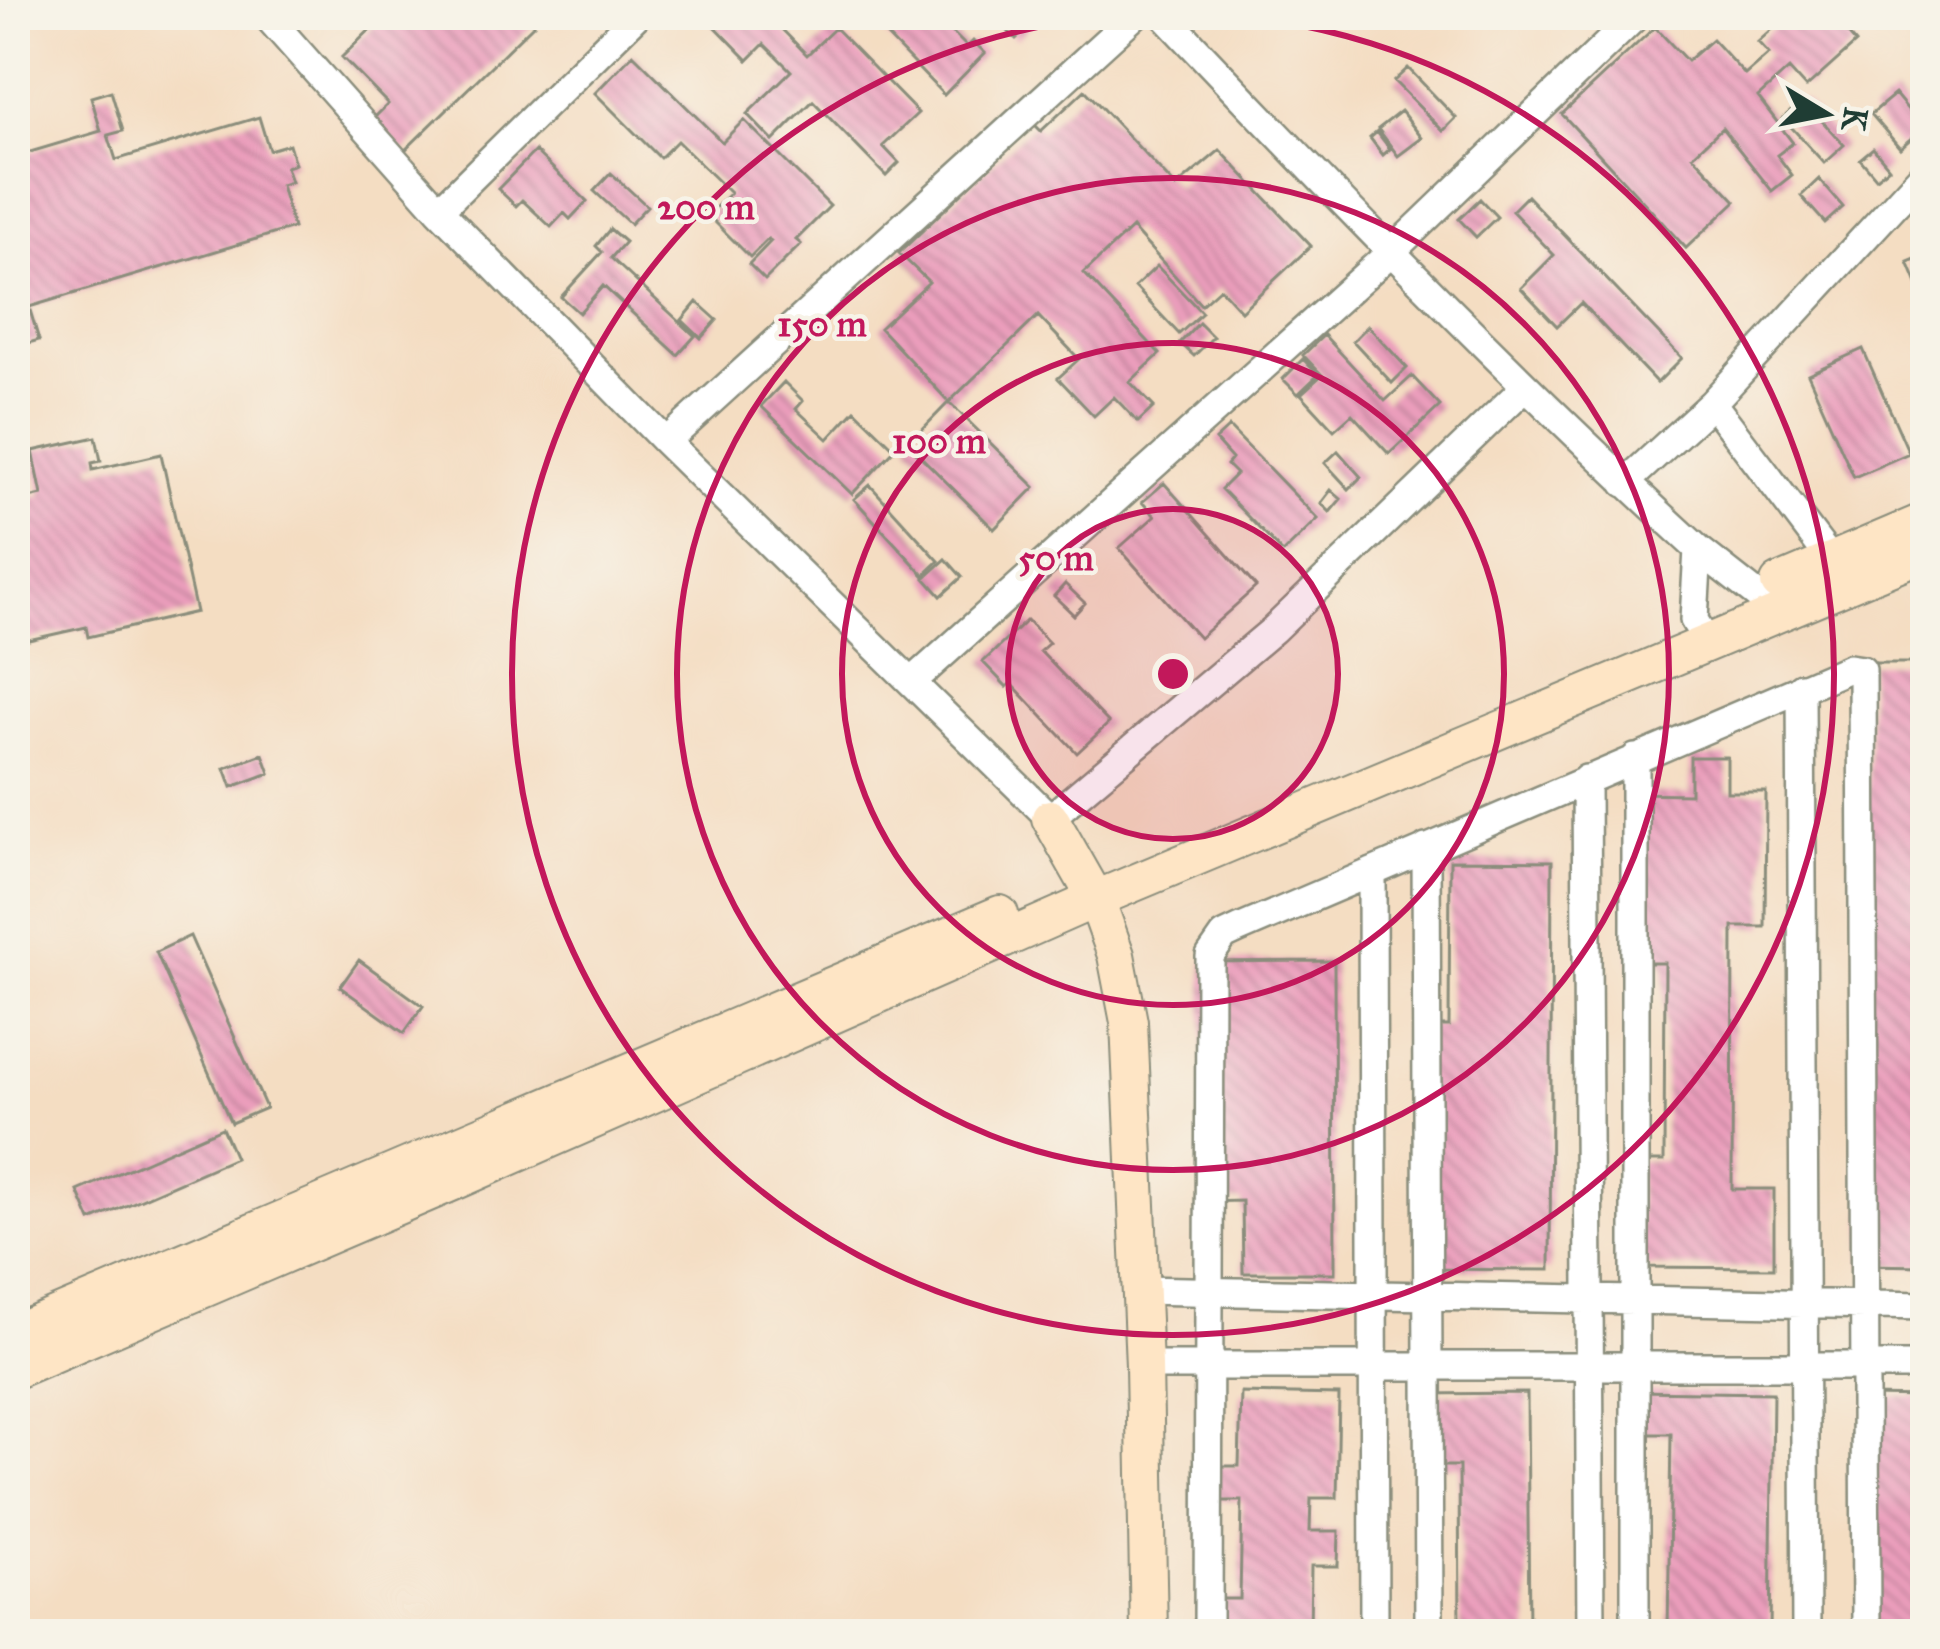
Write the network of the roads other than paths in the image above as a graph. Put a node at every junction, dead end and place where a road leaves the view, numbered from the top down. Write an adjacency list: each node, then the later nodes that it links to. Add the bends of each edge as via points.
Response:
1 (266, 15): 7 (street)
2 (637, 15): 7 (street)
3 (1136, 15): 11 (street)
4 (1164, 15): 8 (street)
5 (1637, 15): 8 (street)
6 (1925, 172): 10 (street)
7 (439, 210): 11 (street)
8 (1390, 254): 9 (street); 19 (street)
9 (1524, 388): 12 (street); 23 (street, via 1273,630)
10 (1712, 403): 12 (street); 16 (street)
11 (666, 442): 19 (street)
12 (1625, 483): 14 (street)
13 (1925, 521): 16 (street)
14 (1698, 549): 17 (street); 18 (street)
15 (1925, 552): 17 (street)
16 (1832, 561): 17 (street)
17 (1766, 602): 18 (street)
18 (1701, 630): 26 (street)
19 (912, 682): 23 (street)
20 (1801, 687): 21 (street); 33 (street); 34 (street, via 1862,670)
21 (1635, 758): 22 (street); 32 (street)
22 (1586, 779): 24 (street); 31 (street)
23 (1050, 818): 26 (street)
24 (1426, 848): 25 (street); 30 (street)
25 (1372, 872): 28 (street, via 1224,936 1210,956); 29 (street)
26 (1090, 888): 27 (street, via 1116,955 1129,1022); 36 (street); 46 (street, via 458,1180)
27 (1140, 1290): 28 (street); 37 (street)
28 (1209, 1291): 29 (street); 38 (street)
29 (1373, 1295): 30 (street); 39 (street)
30 (1428, 1296): 31 (street); 40 (street)
31 (1589, 1299): 32 (street); 41 (street)
32 (1635, 1300): 33 (street); 42 (street)
33 (1804, 1304): 34 (street); 43 (street)
34 (1864, 1305): 35 (street); 44 (street)
35 (1925, 1306)
36 (15, 1333)
37 (1144, 1366): 38 (street); 47 (street)
38 (1209, 1366): 39 (street); 48 (street)
39 (1373, 1366): 40 (street); 49 (street)
40 (1428, 1366): 41 (street); 50 (street)
41 (1590, 1366): 42 (street); 51 (street)
42 (1635, 1366): 43 (street); 52 (street)
43 (1805, 1366): 44 (street); 53 (street)
44 (1864, 1366): 45 (street); 54 (street)
45 (1925, 1366)
46 (15, 1370)
47 (1149, 1634)
48 (1208, 1634)
49 (1374, 1634)
50 (1430, 1634)
51 (1591, 1634)
52 (1635, 1634)
53 (1806, 1634)
54 (1866, 1634)

